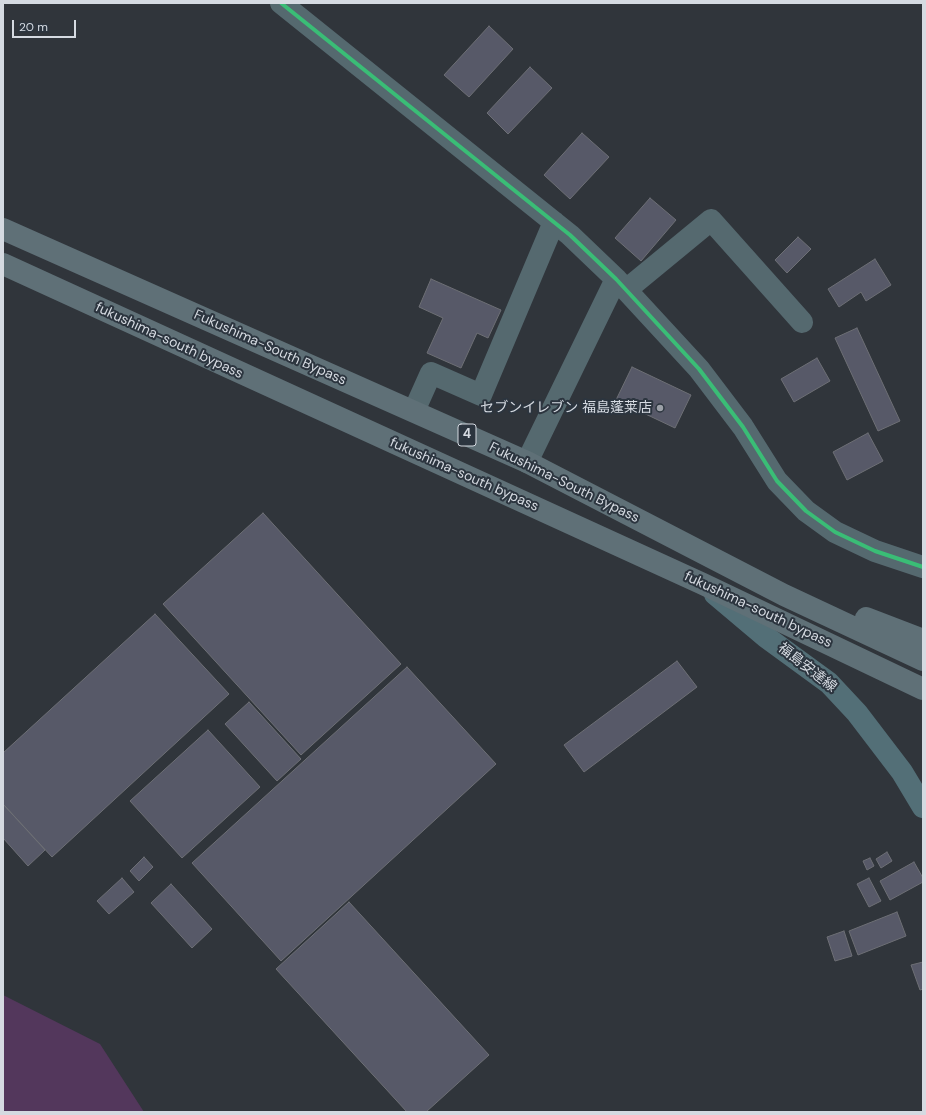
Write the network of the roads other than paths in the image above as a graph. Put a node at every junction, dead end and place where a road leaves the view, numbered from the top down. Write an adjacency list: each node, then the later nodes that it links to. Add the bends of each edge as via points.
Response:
1 (295, 7): 2 (street)
2 (554, 222): 5 (street); 7 (street, via 481,395 431,373)
3 (3, 229): 7 (highway, Fukushima-South Bypass / 4)
4 (3, 264): 10 (highway, fukushima-south bypass)
5 (621, 284): 6 (street, via 712,220); 8 (street); 9 (street, via 699,369 743,427 777,481 806,511 835,532 875,551)
6 (802, 322)
7 (414, 412): 8 (highway, Fukushima-South Bypass / 4)
8 (527, 462): 11 (highway, Fukushima-South Bypass / 4)
9 (923, 567)
10 (702, 584): 14 (highway, fukushima-south bypass); 15 (main road, 福島安達線, via 766,637 829,683 857,713 902,772)
11 (784, 595): 12 (highway, via 856,614); 13 (highway, Fukushima-South Bypass / 4)
12 (923, 640)
13 (923, 660)
14 (923, 689)
15 (923, 807)

